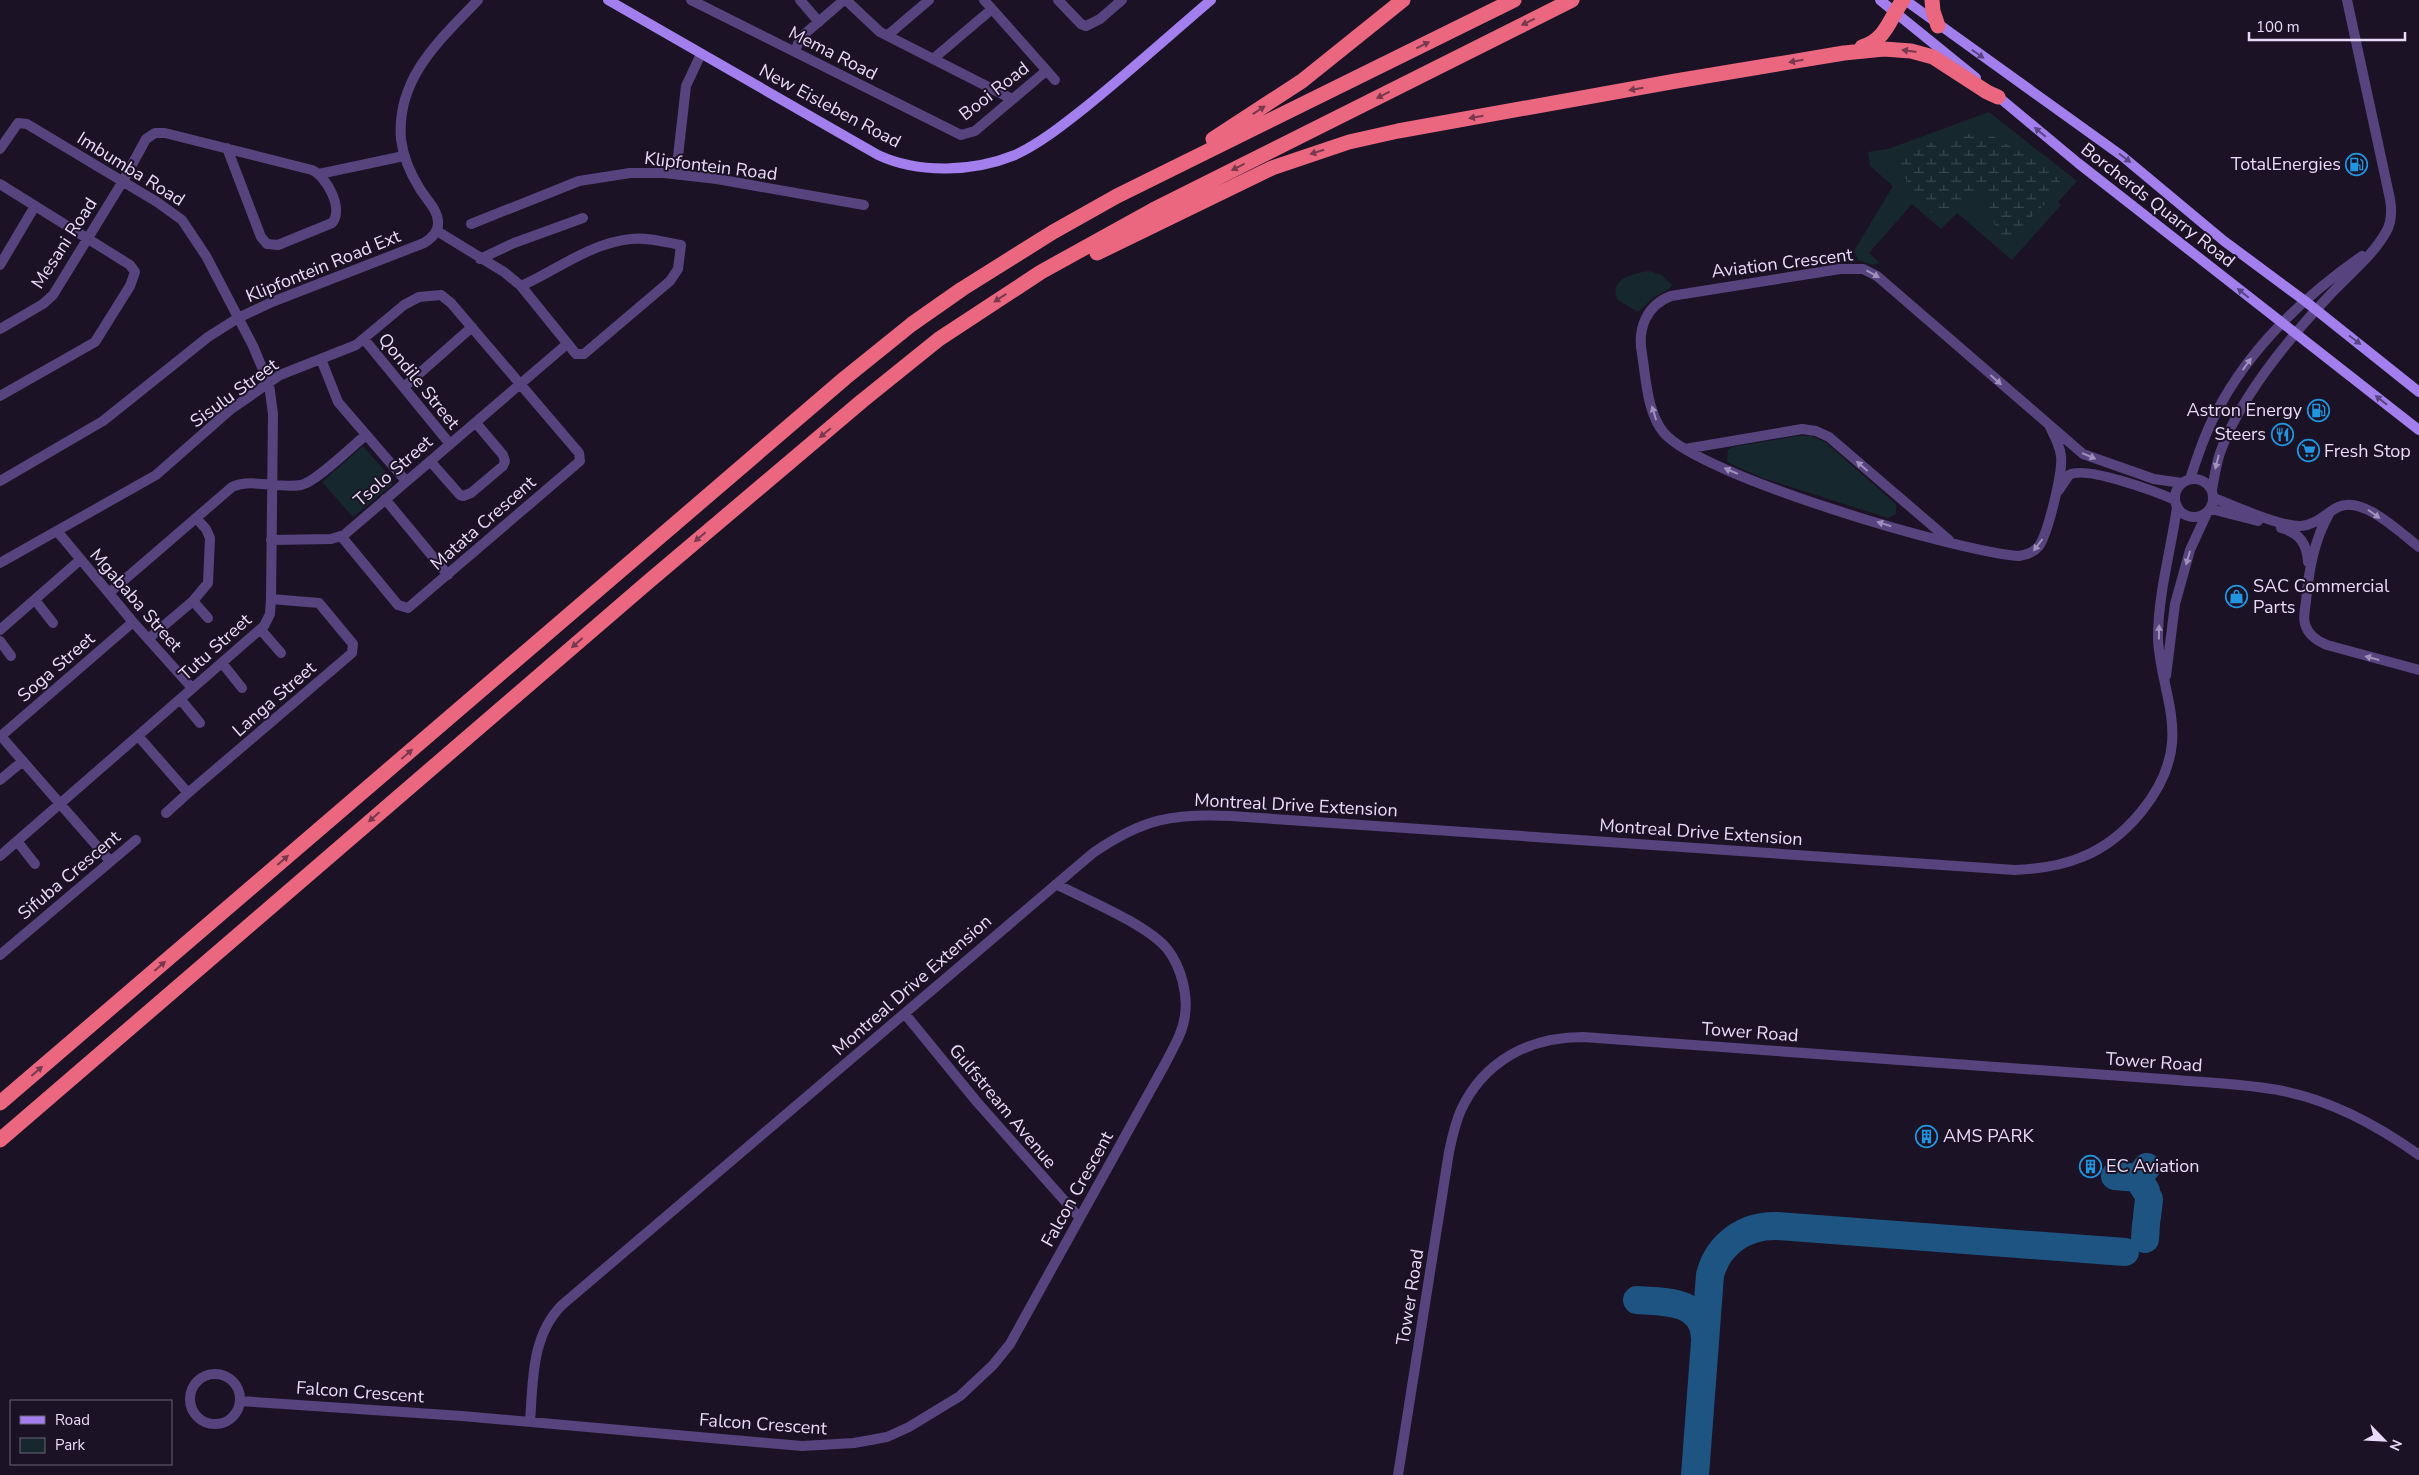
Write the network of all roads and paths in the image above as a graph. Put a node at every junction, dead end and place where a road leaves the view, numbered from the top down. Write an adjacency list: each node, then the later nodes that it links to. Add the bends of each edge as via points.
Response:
1 (478, 0): 33 (street, via 436,44 413,76 406,92 401,121)
2 (608, 0): 24 (main road, New Eisleben Road)
3 (691, 0): 22 (street, Mema Road)
4 (800, 0): 19 (street)
5 (845, 0): 19 (street); 21 (street, via 880,32)
6 (928, 0): 21 (street)
7 (984, 0): 18 (street)
8 (1058, 0): 9 (street, via 1086,26 1095,23)
9 (1122, 0)
10 (1211, 0): 24 (main road, New Eisleben Road, via 1055,131 1015,154 965,168 925,167 883,157)
11 (1403, 0): 37 (highway, one-way to 11, via 1275,100)
12 (1514, 0): 37 (highway, one-way to 12)
13 (1572, 0): 48 (highway, one-way to 48, via 1162,205)
14 (1880, 0): 17 (main road, Borcherds Quarry Road)
15 (1932, 0): 20 (highway)
16 (2347, 0): 45 (street, via 2391,208 2387,231)
17 (1901, 4): 20 (main road, Borcherds Quarry Road); 23 (highway, via 1877,40); 28 (main road, Borcherds Quarry Road)
18 (992, 9): 25 (street); 26 (street)
19 (819, 22): 22 (street, via 801,37)
20 (1938, 26): 50 (main road, Borcherds Quarry Road, one-way to 50, via 2122,156 2224,241)
21 (888, 35): 25 (street)
22 (795, 51): 30 (street, Mema Road)
23 (1844, 53): 28 (highway, one-way to 23, via 1986,92 1942,61 1922,53 1884,49); 48 (highway, one-way to 48, via 1427,125 1349,142 1240,182 1069,269 1056,273)
24 (701, 54): 35 (street, via 686,86)
25 (933, 59): 29 (street)
26 (1046, 71): 27 (street); 29 (street, Booi Road)
27 (1055, 80)
28 (1998, 96): 53 (main road, Borcherds Quarry Road, one-way to 28)
29 (1012, 99): 30 (street, Booi Road, via 975,131)
30 (961, 135)
31 (227, 148): 34 (street, Mesani Road); 34 (street, via 261,237 267,244 278,245 332,223 336,218 337,212 326,182); 36 (street, Mesani Road, via 155,133 146,139)
32 (0, 150): 36 (street, Imbumba Road, via 18,123 25,123)
33 (404, 156): 34 (street); 43 (street, via 437,216)
34 (319, 174)
35 (676, 174): 39 (street, Klipfontein Road); 42 (street, Klipfontein Road, via 630,173 579,182)
36 (123, 181): 44 (street, Mesani Road); 52 (street, Imbumba Road, via 182,220 206,256)
37 (1144, 182): 127 (highway, one-way to 37, via 874,354 1008,259)
38 (0, 184): 40 (street)
39 (864, 205)
40 (35, 206): 44 (street); 47 (street)
41 (583, 218): 46 (street)
42 (471, 224)
43 (437, 231): 46 (street); 52 (street, Klipfontein Road Ext, via 424,243)
44 (87, 238): 55 (street, Mesani Road, via 49,300); 64 (street, via 130,265 135,272 130,286 103,332 92,344)
45 (2373, 249): 50 (street); 51 (street)
46 (480, 259): 49 (street)
47 (0, 265)
48 (1041, 272): 128 (highway, one-way to 128, via 939,339 862,401 640,588)
49 (521, 286): 58 (street); 58 (street, via 576,257 630,239 681,245 675,275 628,319 584,354 576,354)
50 (2305, 301): 51 (main road, Borcherds Quarry Road); 53 (street)
51 (2316, 310): 56 (street); 63 (main road, Borcherds Quarry Road, one-way to 63)
52 (238, 318): 60 (street, Tutu Street); 72 (street, Klipfontein Road Ext, via 208,337 103,421)
53 (2281, 323): 56 (main road, Borcherds Quarry Road); 74 (street, one-way to 53, via 2215,414 2271,331)
54 (472, 327): 57 (street, Sisulu Street, via 448,298 426,295 411,300); 61 (street, Sisulu Street); 62 (street)
55 (0, 329)
56 (2296, 334): 67 (main road, Borcherds Quarry Road, one-way to 56); 76 (street, one-way to 76, via 2236,418 2220,453)
57 (364, 339): 59 (street, Sisulu Street); 62 (street, Qondile Street)
58 (567, 344): 61 (street, Tsolo Street)
59 (321, 359): 60 (street, Sisulu Street, via 280,375); 68 (street, via 338,402)
60 (269, 384): 75 (street, Tutu Street, via 273,414); 83 (street, Sisulu Street, via 224,416 156,475)
61 (520, 384): 65 (street, Tsolo Street); 91 (street, Matata Crescent, via 579,453 580,461)
62 (404, 387): 69 (street, Qondile Street)
63 (2419, 392)
64 (0, 396)
65 (476, 423): 69 (street, Tsolo Street); 71 (street, via 505,461 471,493 460,495)
66 (2050, 428): 70 (street, Aviation Crescent, one-way to 66, via 1664,433 1653,412 1641,347 1641,331 1650,310 1671,296 1840,269 1862,269 1877,276); 74 (street, Aviation Crescent, one-way to 74, via 2088,456 2154,478); 78 (street, Aviation Crescent, via 2060,449 2061,463)
67 (2419, 430)
68 (366, 435): 73 (street); 75 (street, via 309,483)
69 (450, 444): 71 (street, Tsolo Street)
70 (1685, 449): 86 (street, Aviation Crescent, one-way to 70, via 1897,528 1764,485); 86 (street, Aviation Crescent, one-way to 70, via 1829,437 1816,430 1802,429)
71 (430, 461): 73 (street, Tsolo Street)
72 (0, 481)
73 (406, 481): 77 (street, Tsolo Street)
74 (2186, 481): 76 (street, via 2205,482); 79 (street, via 2176,492)
75 (272, 485): 82 (street, via 232,487); 85 (street, Tutu Street)
76 (2213, 494): 80 (street); 81 (street, via 2294,525 2308,524)
77 (385, 499): 84 (street, Tsolo Street); 91 (street)
78 (2054, 499): 79 (street, Aviation Crescent, via 2069,475 2081,471 2144,489); 86 (street, Aviation Crescent, one-way to 86, via 2043,539 2025,556)
79 (2176, 504): 80 (street, via 2191,517); 107 (street, Montreal Drive Extension, one-way to 79, via 2159,651 2159,620)
80 (2208, 511): 90 (street, via 2286,529 2298,535 2306,547); 107 (street, Montreal Drive Extension, one-way to 107, via 2190,550 2177,595)
81 (2330, 512): 87 (street, one-way to 87, via 2342,505 2358,505 2373,512); 90 (street, via 2318,535)
82 (196, 518): 92 (street); 95 (street, via 210,538 210,578)
83 (57, 531): 88 (street, Mgababa Street); 89 (street, Sisulu Street)
84 (341, 536): 85 (street); 91 (street, Matata Crescent, via 402,608 410,607)
85 (271, 540): 93 (street, Tutu Street)
86 (1952, 542)
87 (2419, 547)
88 (80, 560): 92 (street, Mgababa Street); 94 (street)
89 (0, 563)
90 (2309, 571): 106 (street, one-way to 90, via 2326,645 2313,637 2305,620)
91 (448, 575)
92 (109, 593): 97 (street, Mgababa Street)
93 (271, 599): 100 (street, Tutu Street, via 268,618); 116 (street, Langa Street, via 319,603 353,644 354,650)
94 (35, 600): 98 (street); 99 (street)
95 (192, 601): 96 (street); 101 (street)
96 (208, 618)
97 (133, 622): 101 (street, Mgababa Street); 112 (street, Soga Street)
98 (53, 623)
99 (0, 630)
100 (261, 630): 103 (street); 105 (street, Tutu Street)
101 (148, 639): 108 (street, Mgababa Street)
102 (0, 641): 104 (street)
103 (281, 653)
104 (11, 656)
105 (222, 664): 108 (street, Tutu Street); 109 (street)
106 (2419, 670)
107 (2165, 680): 124 (street, Montreal Drive Extension, via 2172,742 2153,793 2138,815 2110,841 2081,858 2053,866 2015,870 1968,868 1183,815 1140,825 1118,836)
108 (192, 688): 110 (street, Tutu Street)
109 (242, 688)
110 (181, 700): 111 (street); 113 (street, Tutu Street)
111 (200, 723)
112 (0, 736): 114 (street)
113 (139, 737): 116 (street); 117 (street, Tutu Street)
114 (23, 761): 115 (street); 117 (street)
115 (0, 780)
116 (188, 793): 118 (street)
117 (59, 804): 120 (street, Tutu Street); 122 (street)
118 (166, 813)
119 (136, 840): 122 (street, Sifuba Crescent)
120 (17, 841): 121 (street, Tutu Street); 123 (street)
121 (0, 856)
122 (110, 861): 125 (street, Sifuba Crescent)
123 (35, 864)
124 (1056, 884): 126 (street, Montreal Drive Extension); 130 (street, Falcon Crescent, via 1157,940 1175,962 1186,997 1180,1034)
125 (0, 955)
126 (905, 1014): 130 (street, Gulfstream Avenue, via 976,1102); 132 (street, Montreal Drive Extension, via 552,1315 541,1335 533,1370)
127 (0, 1103)
128 (0, 1140)
129 (2419, 1156): 133 (street, Tower Road, via 2369,1122 2342,1109 2303,1096 2261,1088 1582,1037 1535,1042 1500,1061 1473,1088 1460,1112 1449,1152)
130 (1079, 1217): 132 (street, Falcon Crescent, via 1015,1336 993,1365 944,1408 887,1437 802,1446)
131 (240, 1401): 131 (street, via 228,1420 212,1424 197,1417 192,1410 190,1392 200,1378 216,1374 236,1386); 132 (street, Falcon Crescent)
132 (530, 1422)
133 (1398, 1475)

